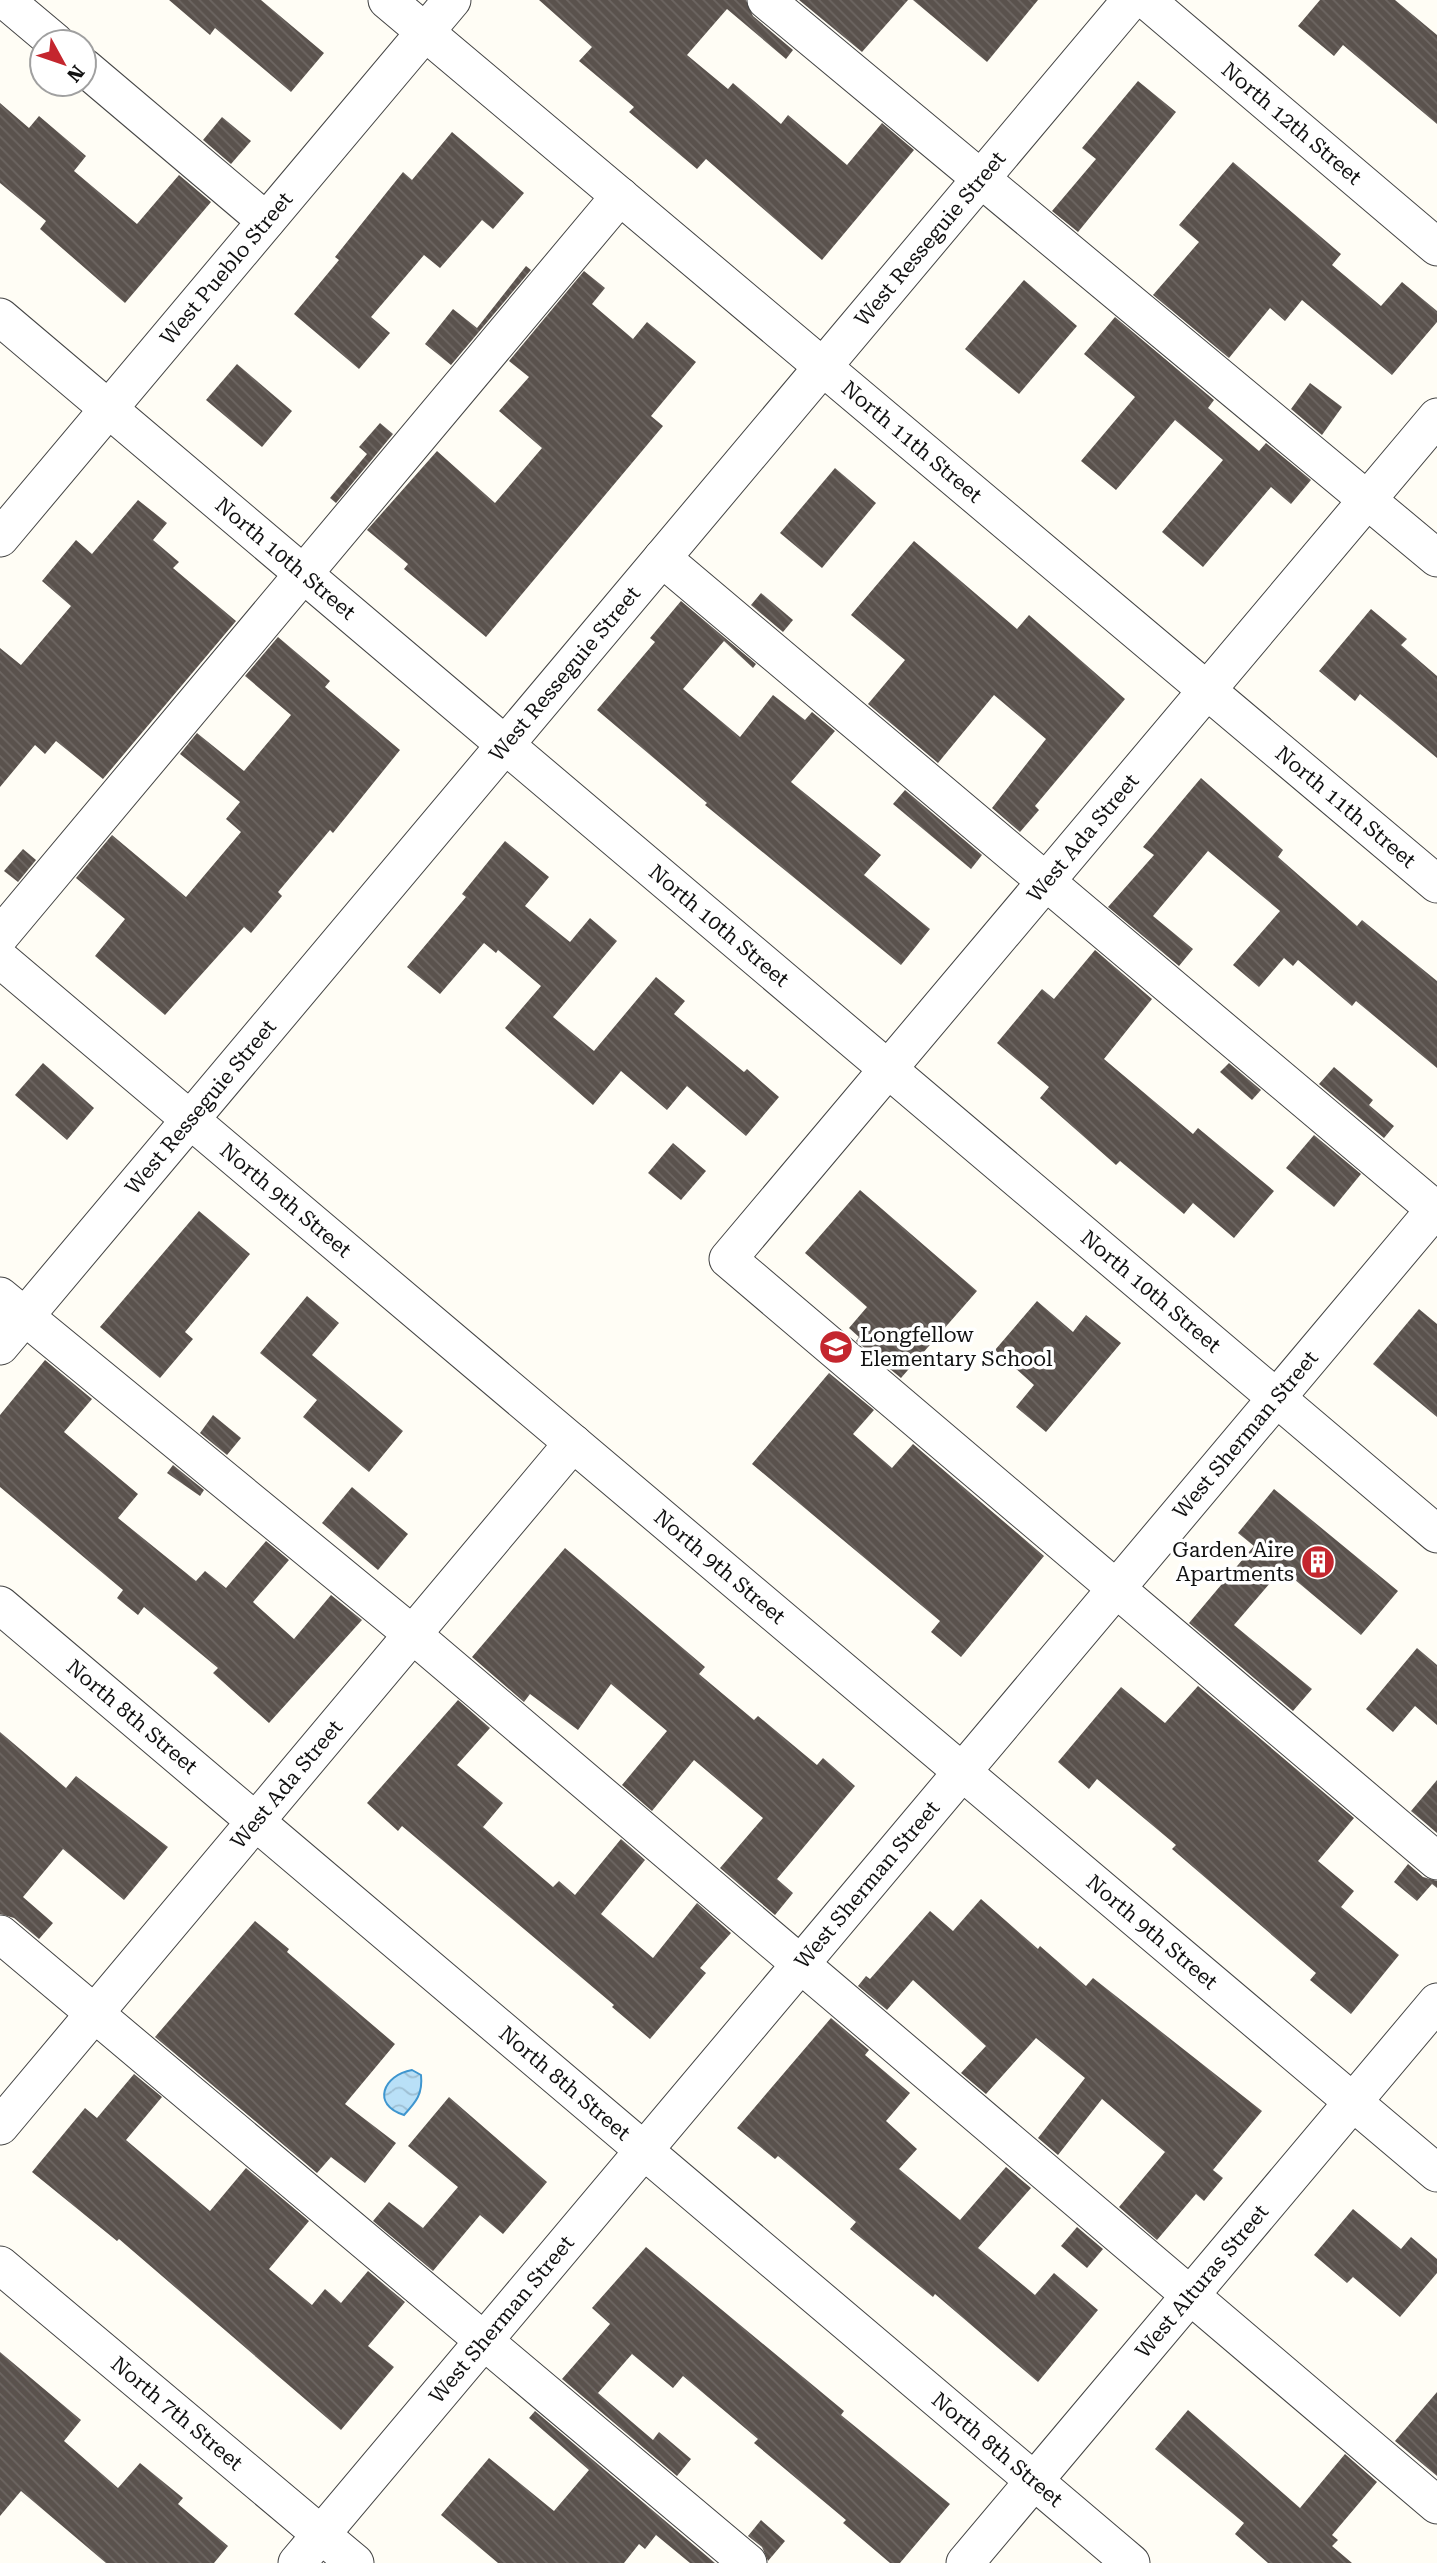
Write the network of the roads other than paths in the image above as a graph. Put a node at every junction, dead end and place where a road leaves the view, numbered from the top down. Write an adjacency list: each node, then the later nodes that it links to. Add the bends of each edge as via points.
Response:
1 (5, 0): 7 (street)
2 (387, 0): 8 (street, North 11th Street)
3 (452, 0): 8 (street, West Pueblo Street)
4 (766, 0): 10 (street)
5 (1132, 0): 10 (street, West Resseguie Street)
6 (1146, 0): 13 (street, North 12th Street)
7 (38, 28)
8 (425, 32): 11 (street, North 11th Street); 12 (street, West Pueblo Street)
9 (98, 79): 12 (street)
10 (981, 179): 15 (street, West Resseguie Street); 18 (street)
11 (620, 195): 15 (street, North 11th Street); 22 (street)
12 (266, 221): 16 (street, West Pueblo Street)
13 (1437, 247)
14 (0, 317): 16 (street, North 10th Street)
15 (823, 366): 20 (street, West Resseguie Street); 23 (street, North 11th Street)
16 (108, 409): 19 (street, West Pueblo Street); 22 (street, North 10th Street)
17 (1437, 417): 18 (street, West Ada Street)
18 (1369, 498): 21 (street); 23 (street, West Ada Street)
19 (0, 538)
20 (662, 558): 24 (street, West Resseguie Street); 25 (street)
21 (1437, 558)
22 (304, 576): 24 (street, North 10th Street); 27 (street)
23 (1207, 691): 25 (street, West Ada Street); 26 (street, North 11th Street)
24 (505, 745): 29 (street, North 10th Street); 30 (street, West Resseguie Street)
25 (1046, 881): 29 (street, West Ada Street); 31 (street)
26 (1437, 884)
27 (0, 936)
28 (0, 959): 30 (street, North 9th Street)
29 (888, 1069): 34 (street, North 10th Street); 37 (street, West Ada Street, via 728,1259)
30 (190, 1120): 32 (street, West Resseguie Street); 35 (street, North 9th Street)
31 (1436, 1209): 34 (street, West Sherman Street)
32 (12, 1307): 33 (street, West Resseguie Street); 39 (street)
33 (0, 1346)
34 (1277, 1398): 36 (street, North 10th Street); 37 (street, West Sherman Street)
35 (573, 1443): 39 (street, West Ada Street); 40 (street, North 9th Street)
36 (1437, 1534)
37 (1117, 1589): 40 (street, West Sherman Street); 42 (street)
38 (0, 1605): 41 (street, North 8th Street)
39 (412, 1634): 41 (street, West Ada Street); 44 (street)
40 (962, 1772): 44 (street, West Sherman Street); 47 (street, North 9th Street)
41 (256, 1821): 46 (street, West Ada Street); 49 (street, North 8th Street)
42 (1437, 1861)
43 (0, 1934): 46 (street)
44 (801, 1963): 49 (street, West Sherman Street); 52 (street)
45 (1437, 2002): 47 (street, West Alturas Street)
46 (95, 2013): 48 (street, West Ada Street); 53 (street)
47 (1353, 2102): 50 (street, North 9th Street); 52 (street, West Alturas Street)
48 (0, 2126)
49 (643, 2150): 53 (street, West Sherman Street); 54 (street, North 8th Street)
50 (1437, 2174)
51 (0, 2265): 56 (street, North 7th Street)
52 (1191, 2294): 54 (street, West Alturas Street); 55 (street)
53 (484, 2341): 56 (street, West Sherman Street); 59 (street)
54 (1034, 2481): 60 (street, West Alturas Street); 61 (street, North 8th Street)
55 (1437, 2505)
56 (321, 2535): 57 (street, West Sherman Street); 58 (street, North 7th Street)
57 (297, 2563)
58 (355, 2563)
59 (748, 2563)
60 (965, 2563)
61 (1131, 2563)

